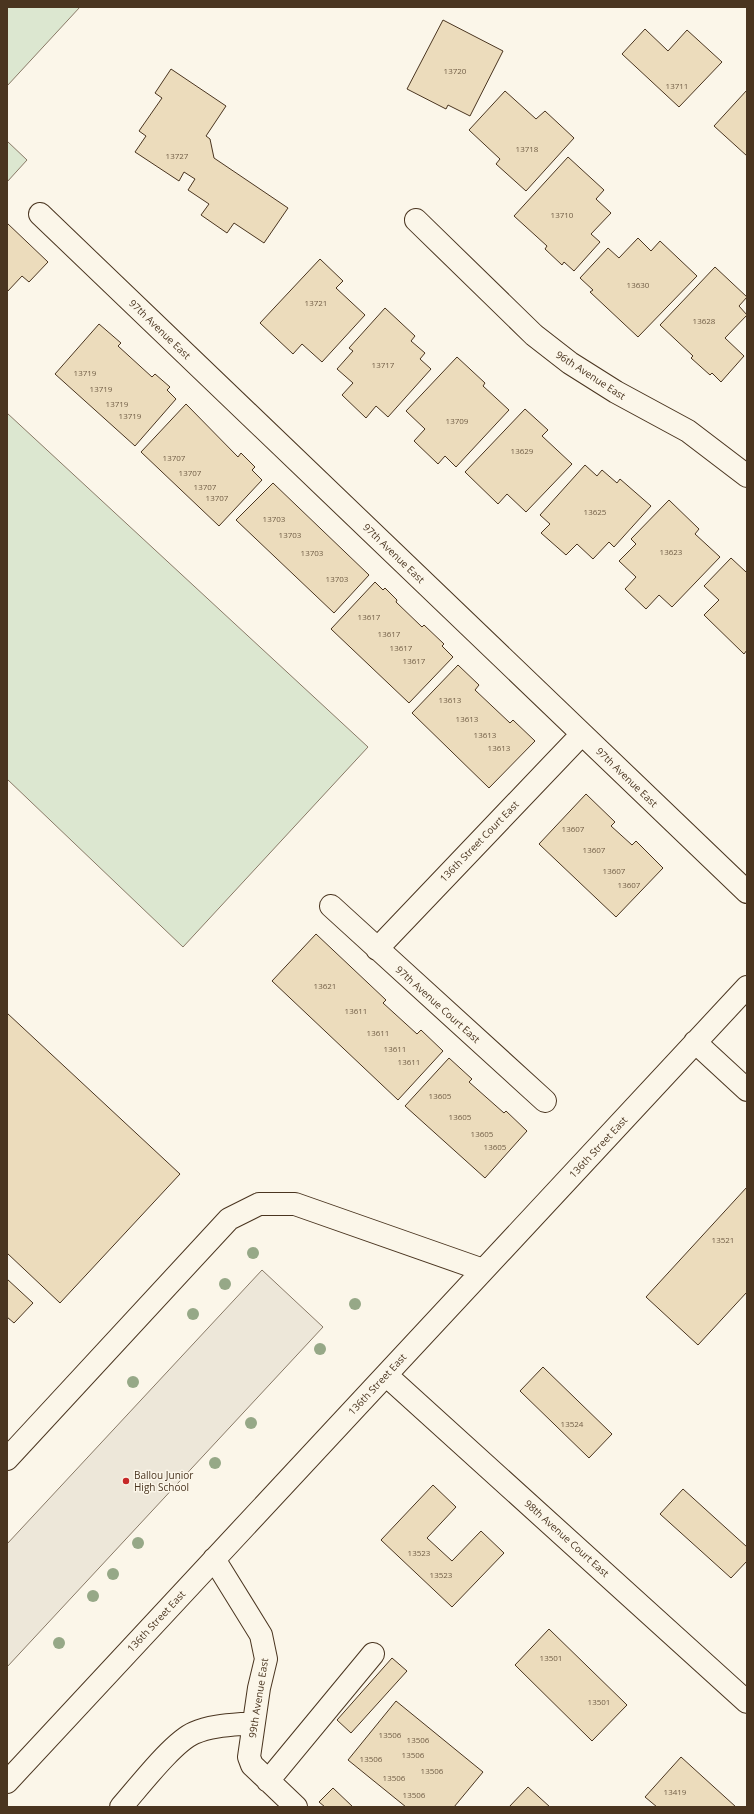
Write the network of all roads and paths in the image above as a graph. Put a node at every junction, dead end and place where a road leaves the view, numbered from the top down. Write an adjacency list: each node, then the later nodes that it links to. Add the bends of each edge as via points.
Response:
1 (40, 214): 4 (street, 97th Avenue East)
2 (416, 220): 3 (street, 96th Avenue East, via 517,319 570,363 616,392 688,431)
3 (747, 476)
4 (582, 734): 5 (street, 97th Avenue East); 7 (street, 136th Street Court East)
5 (747, 892)
6 (331, 906): 7 (street, 97th Avenue Court East)
7 (377, 949): 11 (street, 97th Avenue Court East)
8 (747, 987): 9 (street, 136th Street East)
9 (695, 1042): 10 (street); 12 (street, 136th Street East)
10 (747, 1090)
11 (545, 1101)
12 (483, 1270): 13 (street, 136th Street East); 14 (street, via 295,1204 259,1204 229,1219)
13 (386, 1374): 15 (street, 136th Street East); 17 (street, 98th Avenue Court East)
14 (7, 1459)
15 (214, 1559): 18 (street, 99th Avenue East, via 261,1635 266,1659); 20 (street, 136th Street East)
16 (373, 1654): 19 (street)
17 (747, 1702)
18 (254, 1723): 19 (street, 99th Avenue East, via 249,1756 252,1765); 21 (street, via 210,1728 193,1733 178,1743)
19 (268, 1781): 22 (street, 99th Avenue East)
20 (7, 1782)
21 (121, 1807)
22 (296, 1807)

